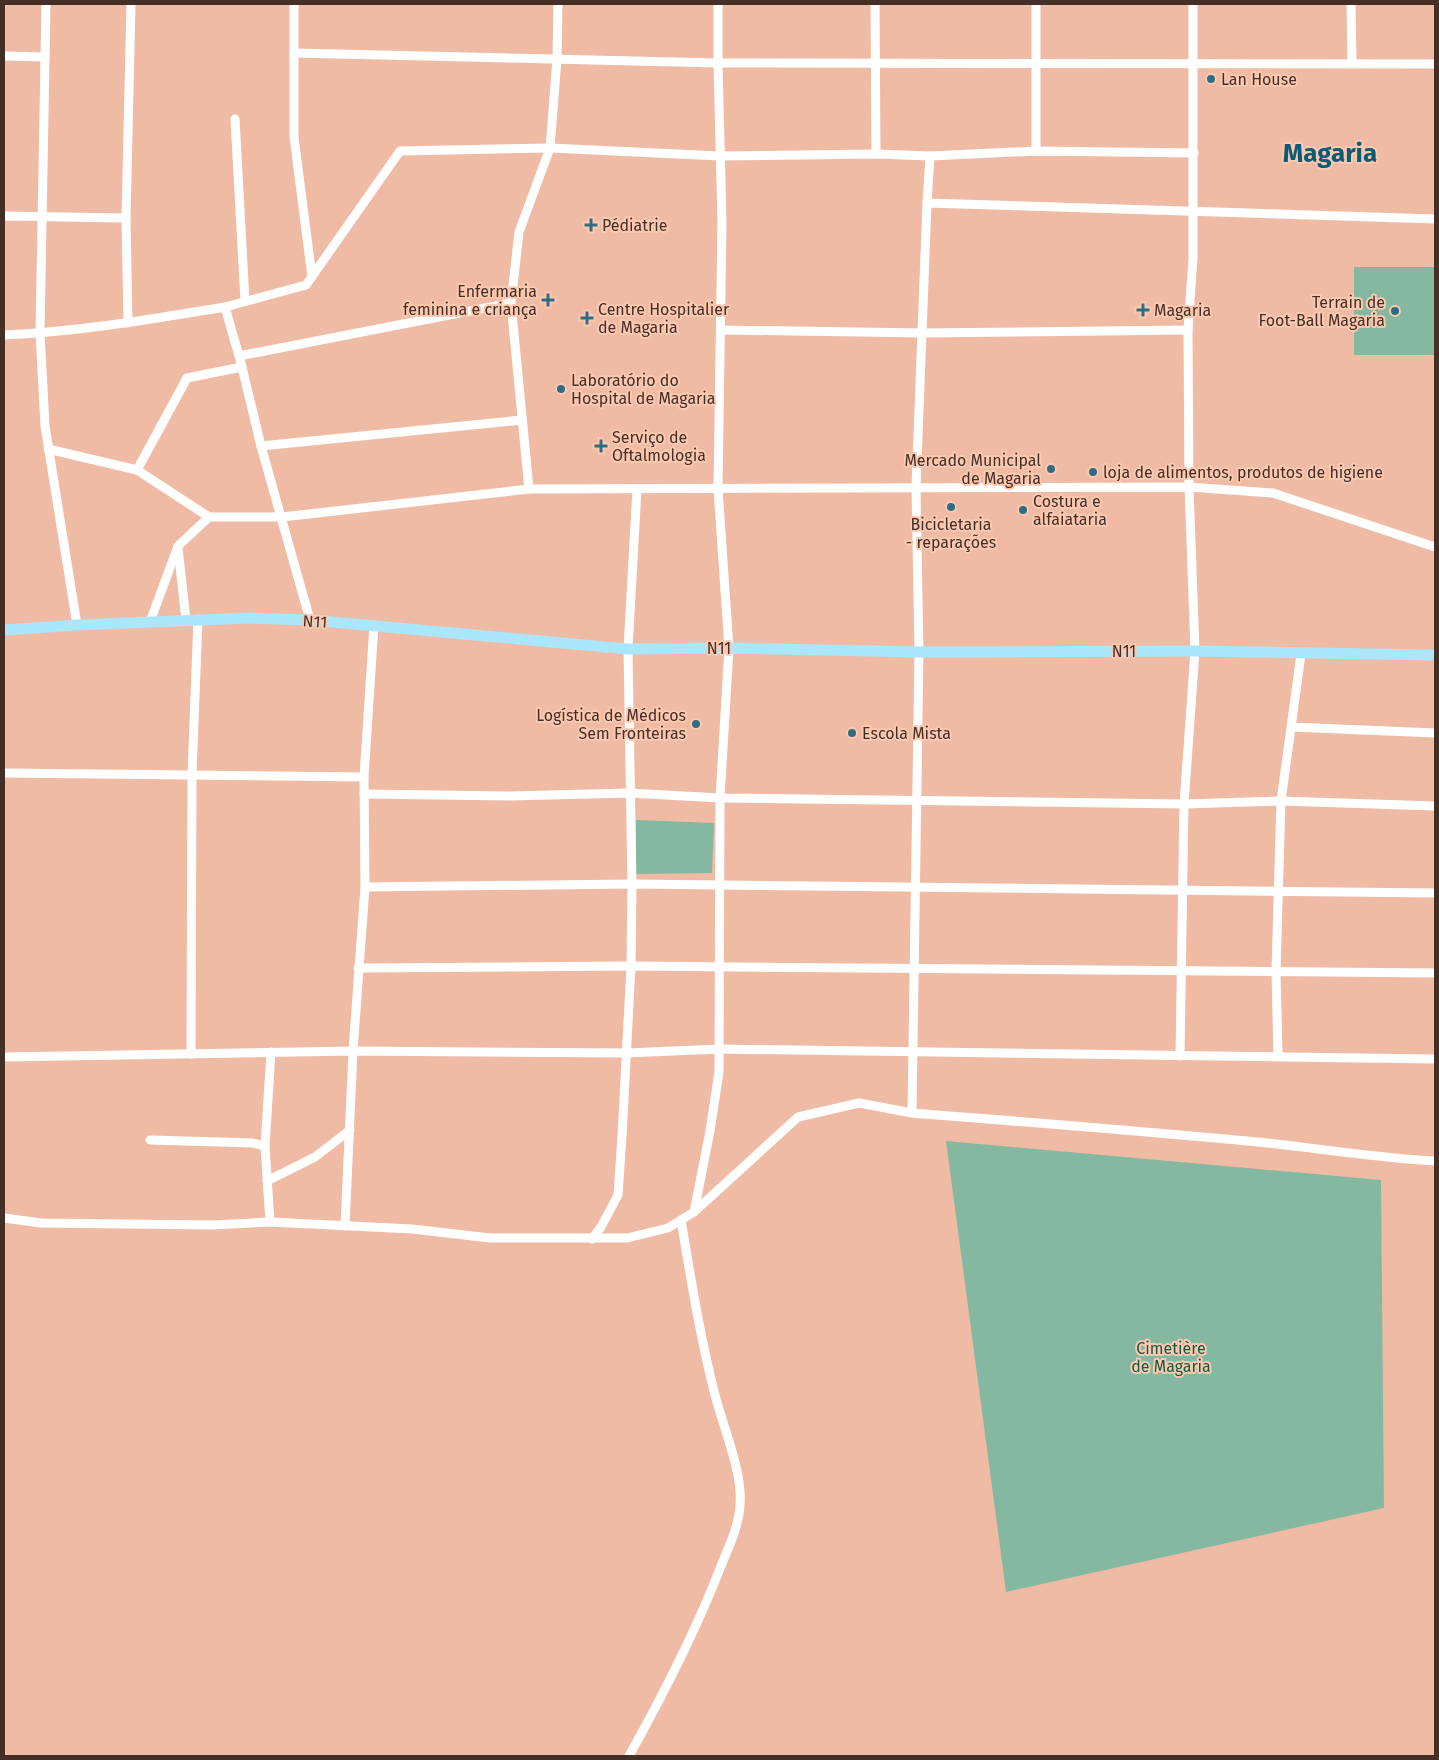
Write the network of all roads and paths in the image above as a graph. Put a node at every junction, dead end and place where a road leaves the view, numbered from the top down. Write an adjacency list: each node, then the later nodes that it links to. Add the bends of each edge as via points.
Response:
1 (46, 4): 12 (street)
2 (131, 4): 31 (street)
3 (294, 4): 10 (street)
4 (558, 4): 13 (street)
5 (718, 4): 14 (street)
6 (875, 4): 15 (street)
7 (1036, 4): 16 (street)
8 (1193, 4): 17 (street)
9 (1351, 4): 18 (street)
10 (294, 53): 13 (street); 33 (street, via 294,137)
11 (4, 56): 12 (street)
12 (45, 56): 29 (street)
13 (557, 59): 14 (street); 21 (street)
14 (718, 63): 15 (street); 25 (street)
15 (876, 63): 16 (street); 24 (street)
16 (1036, 63): 17 (street); 22 (street)
17 (1193, 64): 18 (street); 23 (street)
18 (1352, 64): 19 (street)
19 (1435, 64)
20 (235, 119): 34 (street)
21 (550, 148): 25 (street); 33 (street, via 400,151); 35 (street, via 519,232)
22 (1036, 151): 23 (street); 26 (street)
23 (1194, 153): 28 (street)
24 (876, 154): 25 (street); 26 (street)
25 (720, 156): 38 (street)
26 (930, 156): 27 (street)
27 (927, 203): 28 (street); 40 (street)
28 (1194, 211): 32 (street); 39 (street)
29 (42, 215): 30 (street); 31 (street); 41 (street)
30 (4, 216)
31 (126, 218): 37 (street)
32 (1435, 219)
33 (312, 277): 34 (street, via 306,285)
34 (245, 301): 36 (street)
35 (511, 303): 43 (street); 45 (street)
36 (225, 307): 37 (street); 43 (street)
37 (128, 322): 41 (street)
38 (721, 330): 40 (street); 53 (street)
39 (1188, 330): 40 (street); 50 (street)
40 (923, 333): 49 (street)
41 (40, 334): 42 (street); 47 (street)
42 (4, 335)
43 (239, 356): 44 (street)
44 (242, 367): 46 (street); 48 (street, via 187,378)
45 (522, 420): 46 (street); 51 (street)
46 (262, 446): 54 (street)
47 (48, 449): 48 (street); 62 (street)
48 (137, 470): 55 (street)
49 (916, 487): 50 (street); 53 (street); 68 (street)
50 (1189, 487): 57 (street, via 1273,492); 67 (street)
51 (529, 489): 52 (street); 54 (street)
52 (637, 489): 53 (street); 66 (street)
53 (718, 489): 65 (street)
54 (282, 517): 55 (street); 60 (street)
55 (209, 518): 56 (street)
56 (178, 546): 59 (street); 61 (street)
57 (1435, 547)
58 (198, 619): 59 (main road, N11); 60 (main road, N11); 74 (street)
59 (186, 620): 61 (main road, N11)
60 (310, 620): 63 (main road, N11)
61 (150, 622): 62 (main road, N11)
62 (77, 625): 64 (main road, N11)
63 (374, 626): 66 (main road, N11); 75 (street)
64 (4, 630)
65 (729, 648): 66 (main road, N11); 68 (main road, N11); 78 (street)
66 (628, 649): 76 (street)
67 (1195, 651): 68 (main road, N11); 69 (main road, N11); 81 (street)
68 (920, 652): 79 (street)
69 (1301, 654): 70 (main road, N11); 71 (street)
70 (1435, 655)
71 (1292, 727): 72 (street); 80 (street)
72 (1435, 733)
73 (4, 773): 74 (street)
74 (192, 774): 75 (street); 102 (street)
75 (364, 777): 77 (street)
76 (629, 793): 77 (street, via 509,796); 78 (street); 83 (street)
77 (364, 794): 85 (street)
78 (720, 798): 79 (street); 84 (street)
79 (916, 801): 81 (street); 86 (street)
80 (1281, 801): 81 (street); 82 (street); 88 (street)
81 (1184, 804): 87 (street)
82 (1435, 806)
83 (632, 884): 84 (street); 85 (street); 90 (street)
84 (720, 885): 86 (street); 91 (street)
85 (365, 887): 92 (street)
86 (915, 887): 87 (street); 93 (street)
87 (1183, 890): 88 (street); 94 (street)
88 (1279, 892): 89 (street); 95 (street)
89 (1435, 893)
90 (631, 966): 91 (street); 92 (street); 101 (street)
91 (719, 967): 93 (street); 97 (street)
92 (358, 968): 98 (street)
93 (914, 968): 94 (street); 100 (street)
94 (1182, 971): 95 (street); 103 (street)
95 (1276, 971): 96 (street); 104 (street)
96 (1435, 973)
97 (719, 1050): 100 (street); 101 (street); 113 (street, via 710,1131)
98 (353, 1051): 99 (street); 101 (street); 108 (street)
99 (271, 1052): 102 (street); 110 (street)
100 (912, 1052): 103 (street); 107 (street)
101 (627, 1053): 118 (street, via 618,1195)
102 (191, 1054): 105 (street)
103 (1180, 1056): 104 (street)
104 (1278, 1056): 106 (street)
105 (4, 1057)
106 (1435, 1059)
107 (912, 1113): 111 (street, via 1310,1147); 113 (street, via 859,1103 798,1117)
108 (350, 1130): 112 (street, via 315,1157); 117 (street)
109 (150, 1140): 110 (street)
110 (265, 1146): 112 (street)
111 (1435, 1161)
112 (267, 1182): 116 (street)
113 (694, 1212): 115 (street)
114 (4, 1218): 116 (street, via 41,1223 214,1225)
115 (681, 1220): 118 (street, via 668,1228 627,1238); 119 (street, via 699,1324 735,1466 741,1504 737,1524 714,1585 664,1694)
116 (270, 1222): 117 (street)
117 (345, 1226): 118 (street, via 412,1229 490,1238)
118 (592, 1238)
119 (630, 1756)

